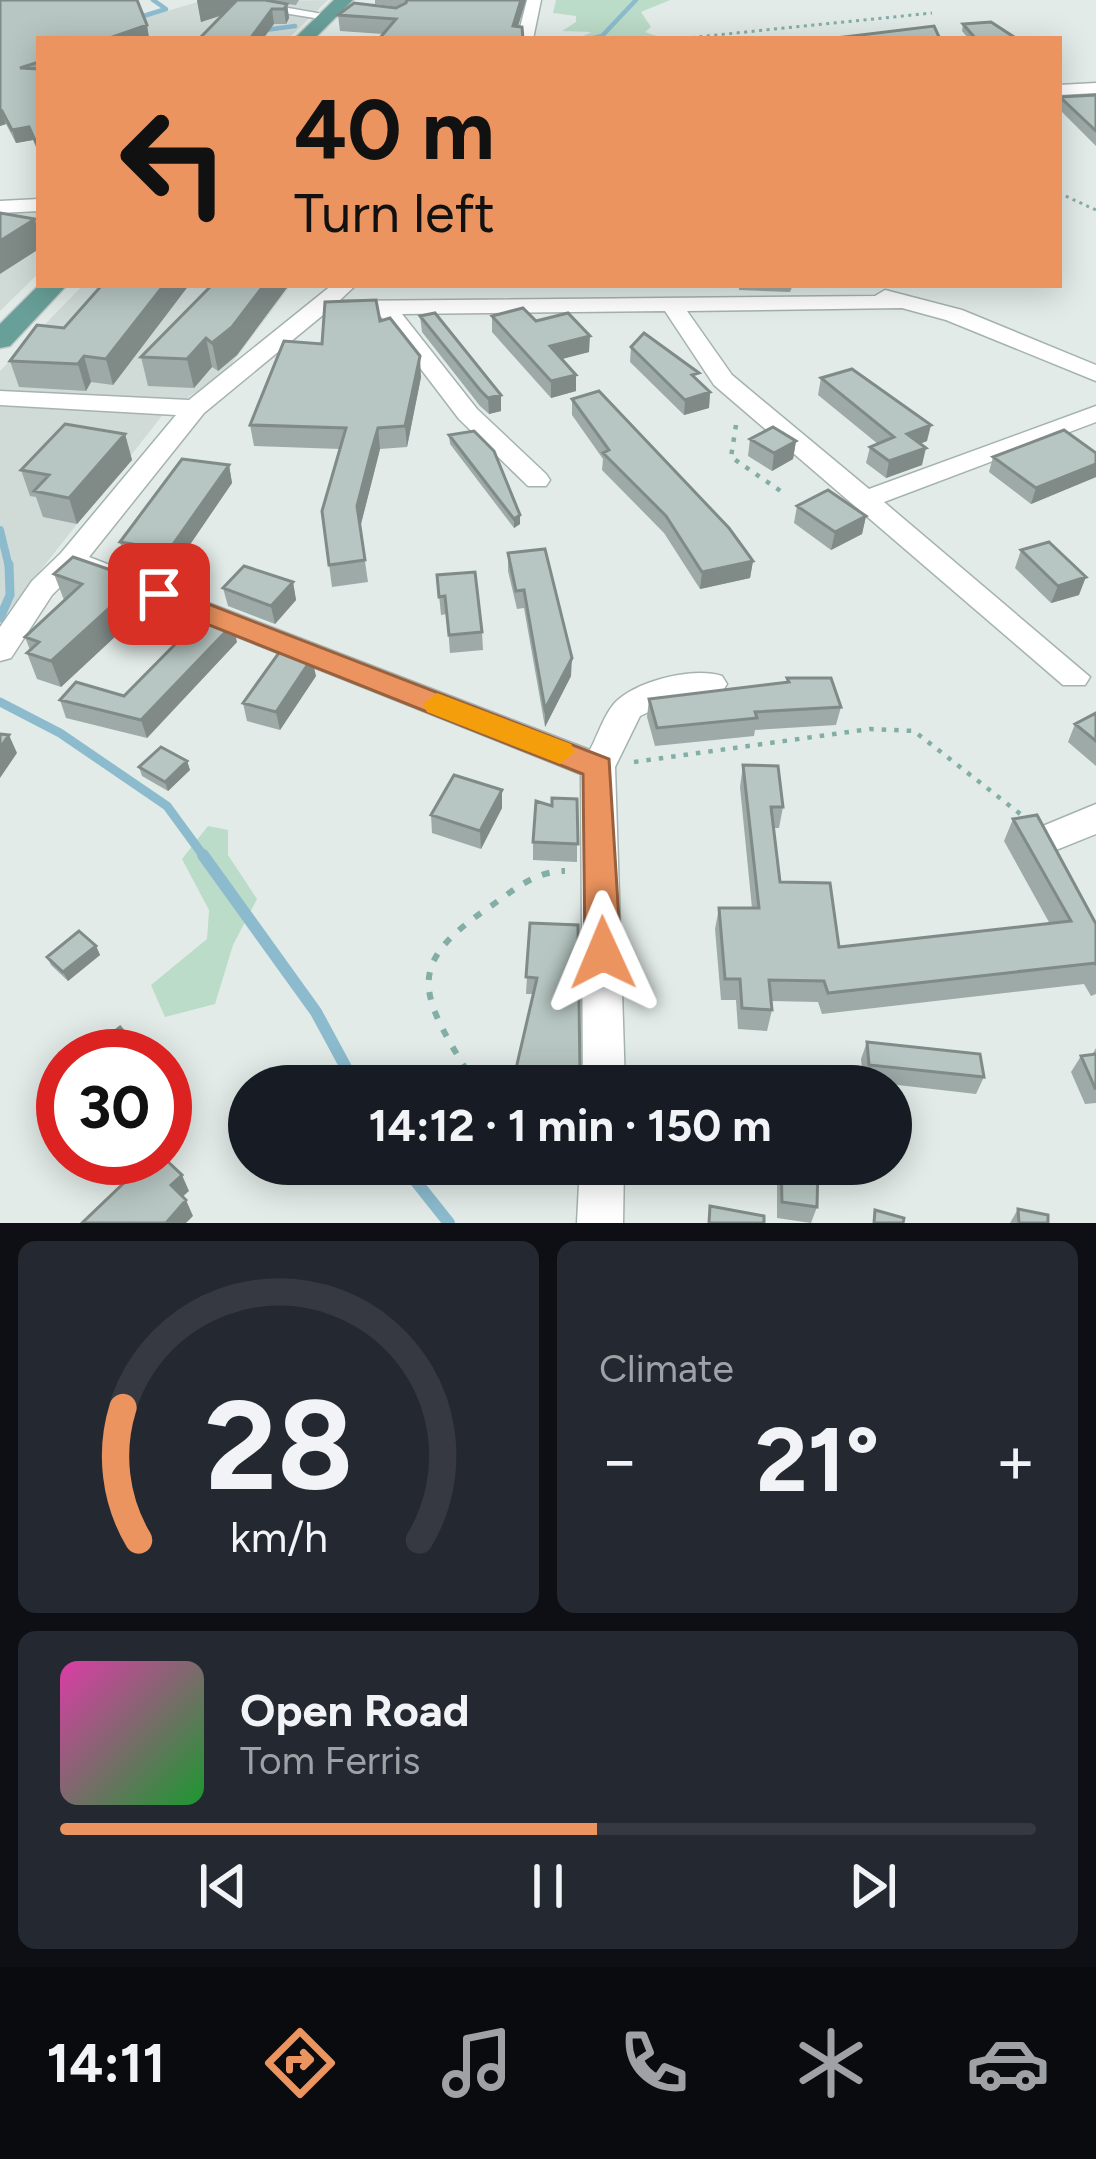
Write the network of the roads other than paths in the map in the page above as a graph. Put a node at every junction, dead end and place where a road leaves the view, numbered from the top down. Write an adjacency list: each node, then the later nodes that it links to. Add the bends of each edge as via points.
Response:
1 (211, 0): 3 (street)
2 (534, 0): 5 (street)
3 (341, 9): 4 (main road)
4 (307, 36)
5 (526, 36)
6 (1096, 88): 7 (street)
7 (1062, 90)
8 (36, 205): 9 (street)
9 (0, 207)
10 (51, 288): 17 (main road)
11 (341, 288): 15 (street)
12 (860, 288): 13 (street)
13 (900, 302): 14 (street); 18 (street, via 954,315)
14 (673, 307): 16 (street); 23 (street, via 737,393)
15 (318, 308): 16 (street); 20 (street)
16 (386, 308): 22 (street, via 468,414)
17 (0, 340)
18 (1096, 374)
19 (0, 398): 20 (street)
20 (195, 407): 24 (street)
21 (1096, 413): 23 (street)
22 (537, 480)
23 (862, 500): 26 (street)
24 (71, 560): 25 (street); 28 (street)
25 (0, 650)
26 (1074, 677)
27 (711, 684): 28 (street, via 667,690 628,708)
28 (598, 767): 31 (street)
29 (1096, 818): 30 (street)
30 (1051, 838)
31 (604, 1065)
32 (601, 1185): 33 (street)
33 (600, 1223)

